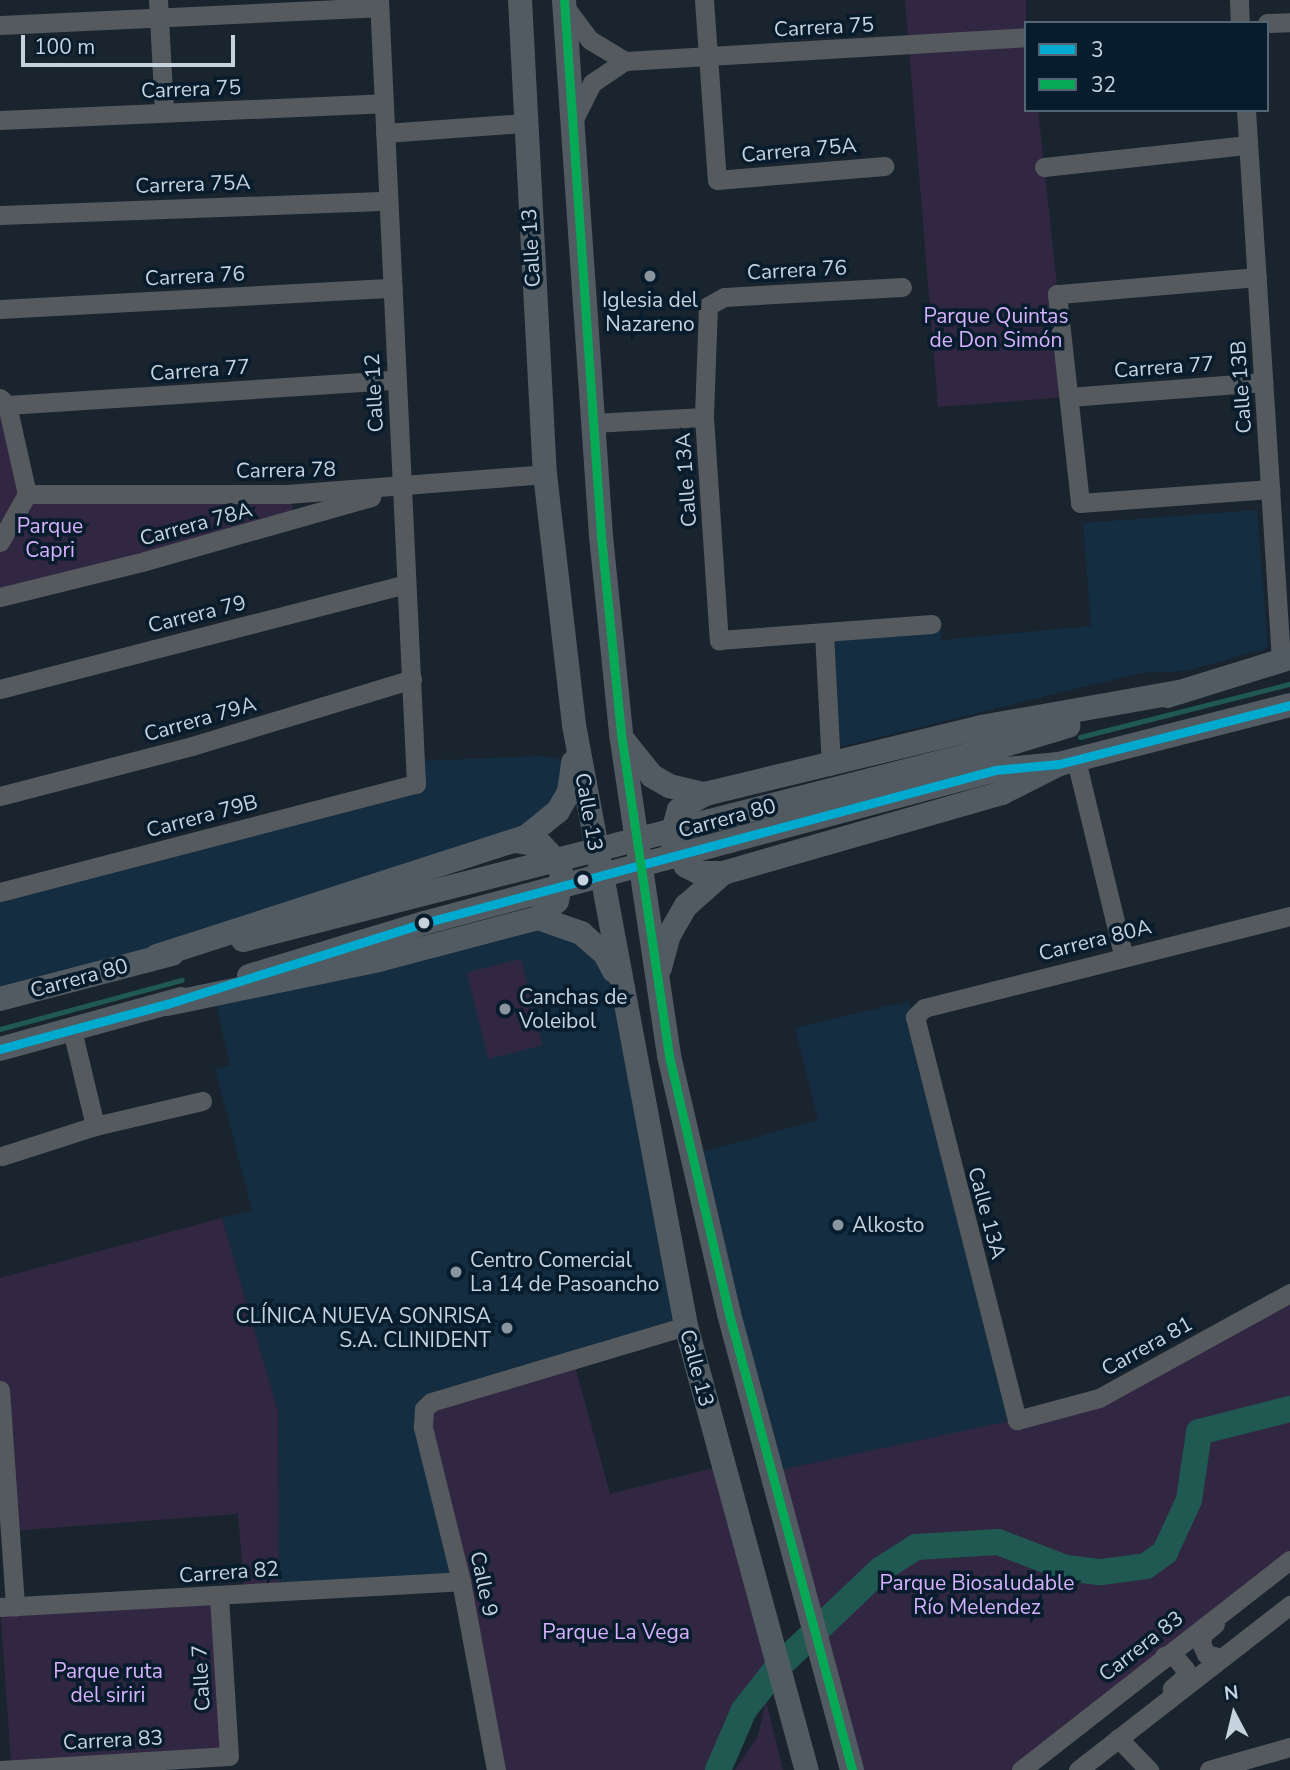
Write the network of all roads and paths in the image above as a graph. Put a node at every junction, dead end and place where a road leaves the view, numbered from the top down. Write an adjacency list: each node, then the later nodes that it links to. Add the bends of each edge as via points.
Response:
1 (520, 0): 18 (main road, Calle 13)
2 (704, 0): 12 (street)
3 (1239, 0): 7 (street)
4 (379, 3): 6 (street); 14 (street, Calle 12)
5 (564, 4): 13 (street, via 590,40); 19 (main road, Calle 13)
6 (159, 9): 10 (street); 16 (street)
7 (1240, 21)
8 (1290, 22): 9 (street)
9 (1269, 23)
10 (0, 25)
11 (1024, 37): 12 (street, Carrera 75)
12 (707, 56): 13 (street, Carrera 75); 22 (street, Carrera 75A, via 717,180)
13 (625, 61): 19 (street, via 592,83)
14 (384, 103): 16 (street, Carrera 75); 20 (street, Calle 12)
15 (1246, 112): 21 (street, Calle 13B)
16 (164, 113): 17 (street, Carrera 75)
17 (0, 120)
18 (525, 123): 20 (street); 37 (main road, Calle 13)
19 (572, 125): 36 (main road, Calle 13)
20 (385, 133): 24 (street, Calle 12)
21 (1248, 145): 23 (street); 26 (street, Calle 13B)
22 (884, 166)
23 (1044, 167)
24 (388, 201): 25 (street, Carrera 75A); 28 (street, Calle 12)
25 (0, 215)
26 (1257, 277): 32 (street, Calle 13B); 33 (street, via 1057,293)
27 (902, 287): 30 (street, Carrera 76, via 723,297 714,300)
28 (392, 288): 29 (street, Carrera 76); 31 (street, Calle 12)
29 (0, 309)
30 (705, 317): 35 (street, Calle 13A)
31 (396, 380): 34 (street, Carrera 77); 38 (street, Calle 12)
32 (1263, 382): 33 (street, Carrera 77); 39 (street, Calle 13B)
33 (1069, 397): 39 (street, via 1080,503)
34 (3, 401): 40 (street)
35 (704, 417): 36 (street); 45 (street, Calle 13A, via 719,640)
36 (593, 423): 52 (main road, Calle 13)
37 (545, 474): 38 (street, Carrera 78); 51 (main road, Calle 13)
38 (401, 488): 40 (street, Carrera 78, via 287,494); 42 (street, Calle 12); 43 (street, Carrera 78A, via 159,558)
39 (1270, 489): 46 (street, Calle 13B)
40 (27, 494): 41 (street)
41 (0, 542)
42 (406, 584): 47 (street, Calle 12); 48 (street, Carrera 79)
43 (0, 597)
44 (931, 624): 45 (street)
45 (824, 633): 55 (street)
46 (1286, 659): 49 (main road, Carrera 80)
47 (412, 680): 56 (street, Calle 12); 58 (street, Carrera 79A, via 192,747)
48 (0, 689)
49 (1180, 692): 53 (main road, Carrera 80); 55 (main road, via 981,727)
50 (1290, 705): 54 (main road, Carrera 80)
51 (574, 724): 59 (main road, Carrera 80, via 572,773 564,802 544,827); 66 (main road, Calle 13)
52 (621, 734): 57 (main road, via 652,776 668,786); 67 (main road, Calle 13)
53 (991, 760): 54 (main road, Carrera 80); 65 (main road, Carrera 80, bridge, via 243,940); 69 (main road, Carrera 80, bridge, via 424,923)
54 (1067, 762): 60 (main road, via 1002,793); 64 (street)
55 (831, 765): 57 (main road)
56 (416, 784): 61 (street, Carrera 79B)
57 (705, 794): 60 (main road, via 679,810 671,839 686,866 699,873)
58 (0, 796)
59 (516, 841): 63 (main road, via 541,845 559,864 562,889 553,906); 65 (main road, Carrera 80)
60 (723, 873): 67 (main road, via 697,893 676,920 663,951)
61 (0, 892)
62 (1290, 916): 64 (street, Carrera 80A)
63 (538, 918): 66 (main road, via 568,926 594,942); 69 (main road, Carrera 80, via 379,960)
64 (1123, 955): 70 (street, Carrera 80A, via 924,1008)
65 (157, 956): 68 (main road, Carrera 80)
66 (619, 983): 77 (main road, Calle 13)
67 (659, 986): 96 (main road, Calle 13, via 669,1056 729,1314)
68 (0, 999)
69 (167, 1004): 71 (main road, Carrera 80)
70 (915, 1017): 79 (street, Calle 13A)
71 (72, 1030): 72 (main road, Carrera 80); 74 (street)
72 (0, 1049)
73 (202, 1101): 74 (street)
74 (96, 1126): 75 (street)
75 (2, 1156)
76 (1290, 1293): 79 (street, Carrera 81, via 1099,1398)
77 (686, 1326): 81 (street, Calle 9, via 431,1402 424,1409 423,1427); 95 (main road, Calle 13)
78 (0, 1390): 84 (street)
79 (1017, 1420)
80 (1290, 1560): 85 (street, Carrera 83)
81 (461, 1581): 82 (street, Carrera 82); 94 (street, Calle 9)
82 (219, 1597): 84 (street, Carrera 82); 91 (street, Calle 7)
83 (1290, 1605): 87 (street)
84 (8, 1606)
85 (1225, 1610): 86 (street, Carrera 83); 87 (street, via 1224,1617 1201,1639 1206,1654)
86 (1164, 1656): 88 (street, via 1180,1660 1185,1669 1184,1678); 97 (street, Carrera 83)
87 (1222, 1658): 88 (street)
88 (1162, 1703): 89 (street)
89 (1118, 1738): 98 (street); 99 (street)
90 (1290, 1746): 100 (street)
91 (229, 1756): 92 (street, Carrera 83)
92 (33, 1769): 93 (street, Carrera 83)
93 (1, 1770)
94 (496, 1770)
95 (807, 1770)
96 (852, 1770)
97 (1021, 1770)
98 (1078, 1770)
99 (1149, 1770)
100 (1209, 1770)

